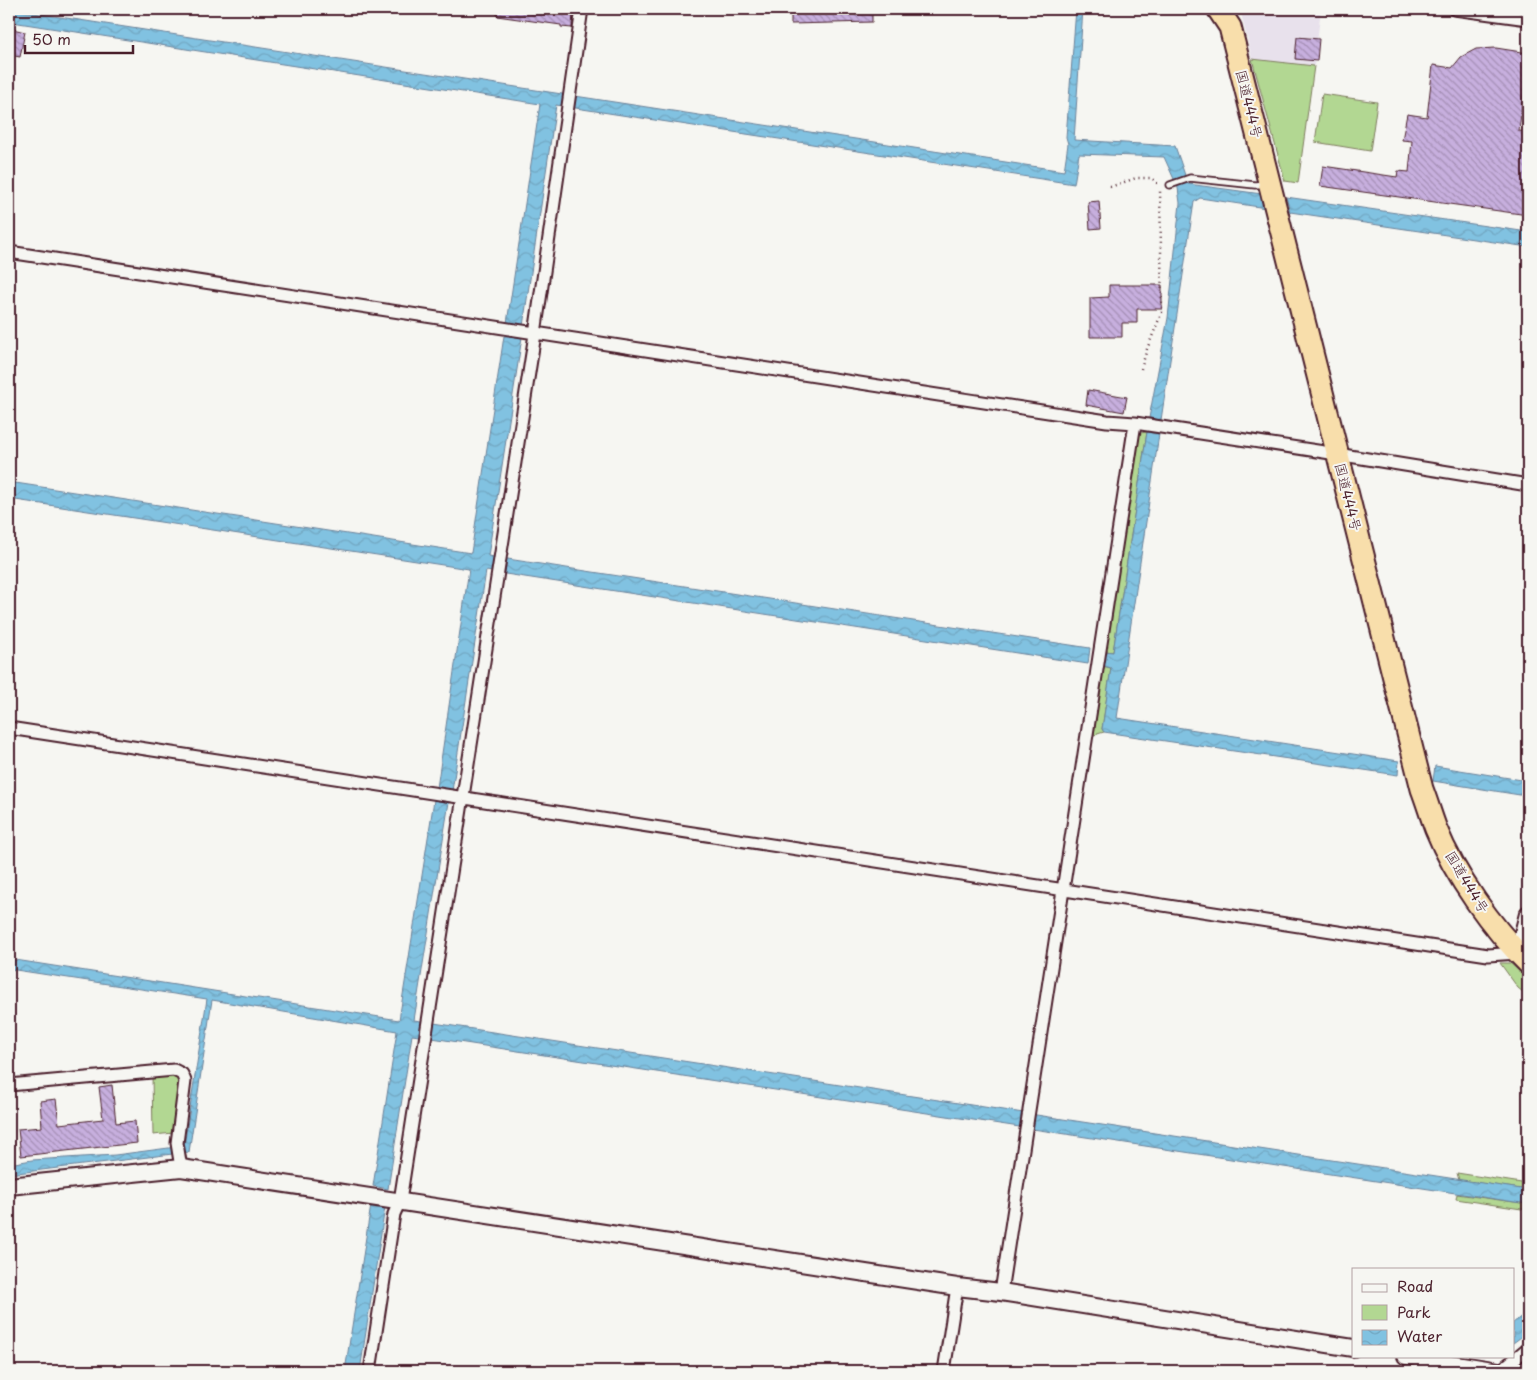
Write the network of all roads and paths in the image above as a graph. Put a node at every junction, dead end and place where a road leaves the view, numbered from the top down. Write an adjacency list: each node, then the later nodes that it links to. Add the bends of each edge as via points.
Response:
1 (582, 9): 9 (street)
2 (1218, 9): 5 (highway, 国道444号, via 1230,27)
3 (1454, 9): 4 (street)
4 (1528, 19)
5 (1269, 184): 6 (lane, via 1255,186 1190,178); 12 (highway, 国道444号)
6 (1170, 185)
7 (1110, 187): 10 (path, via 1136,178 1152,178 1160,186 1162,312)
8 (9, 252): 9 (street)
9 (535, 334): 11 (street); 15 (street)
10 (1141, 368)
11 (1135, 423): 12 (street); 16 (street)
12 (1337, 454): 13 (street); 18 (highway, 国道444号, via 1422,789 1437,831 1486,916)
13 (1528, 485)
14 (9, 728): 15 (street)
15 (462, 798): 16 (street); 22 (street)
16 (1063, 889): 18 (street); 24 (street)
17 (1528, 914): 18 (street)
18 (1523, 958)
19 (9, 1085): 20 (street, via 174,1070 182,1074 185,1081 177,1143)
20 (180, 1162): 21 (street); 22 (street)
21 (9, 1186)
22 (400, 1201): 23 (street); 28 (street, via 394,1214)
23 (957, 1287): 24 (street); 29 (street)
24 (1001, 1292): 25 (street)
25 (1352, 1348)
26 (1528, 1348): 30 (street)
27 (1418, 1358): 30 (street)
28 (370, 1371)
29 (944, 1371)
30 (1499, 1371)

